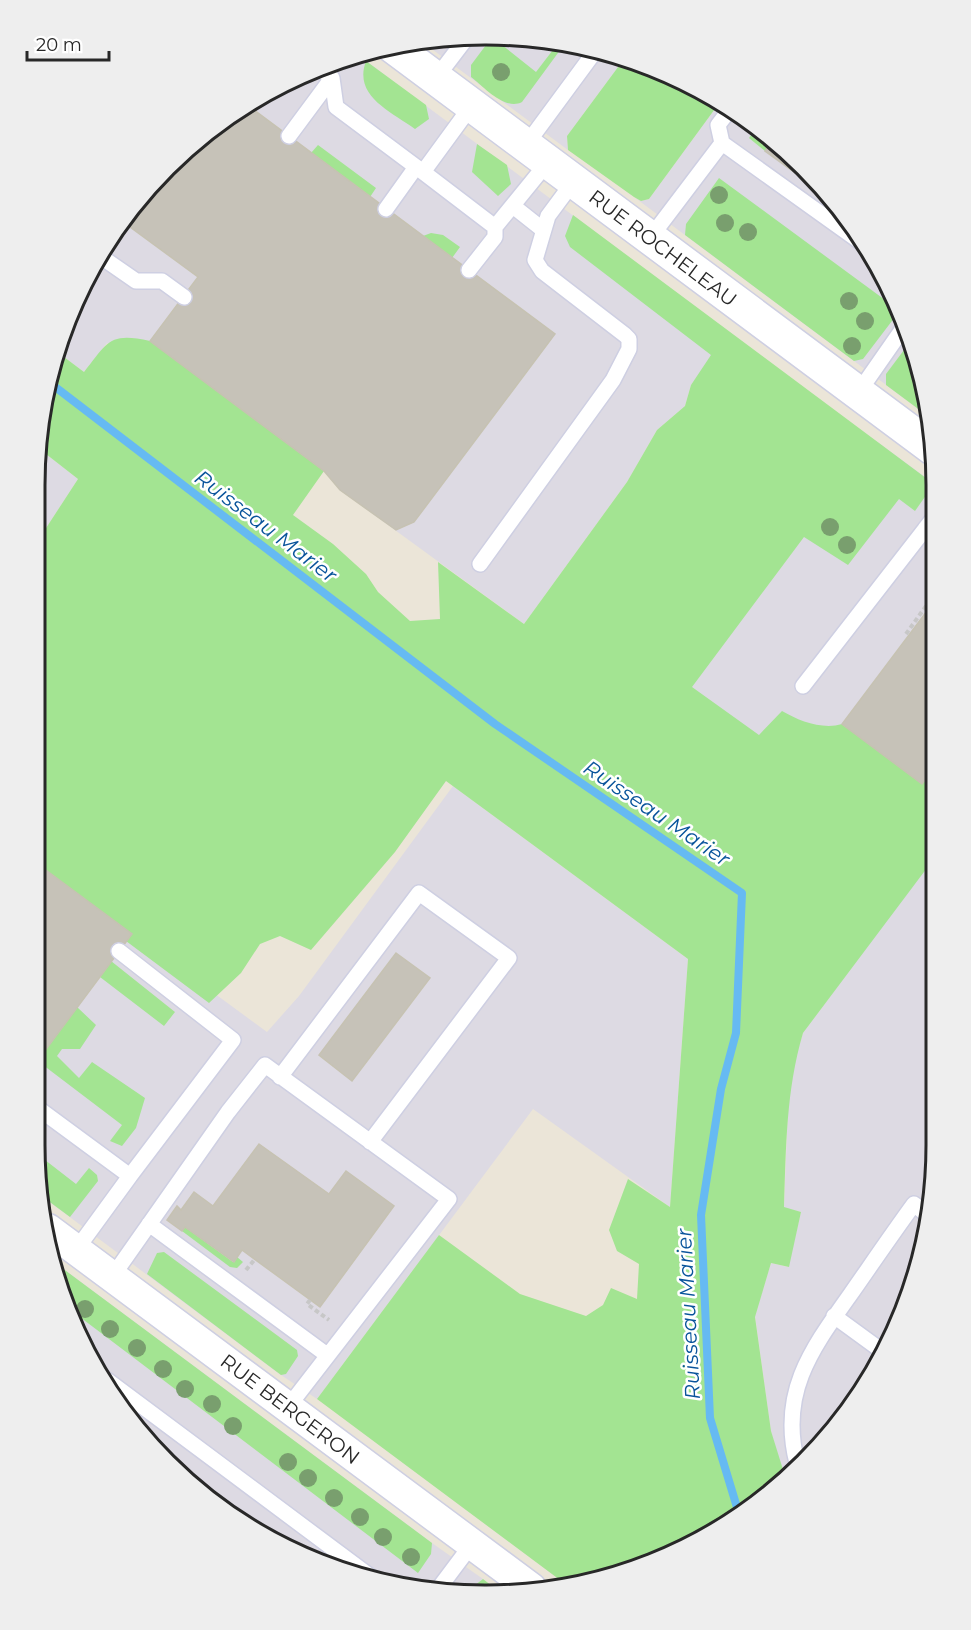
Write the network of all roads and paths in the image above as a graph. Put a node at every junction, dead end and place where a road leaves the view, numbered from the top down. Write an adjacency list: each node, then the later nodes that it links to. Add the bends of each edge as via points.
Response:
1 (460, 46): 6 (lane)
2 (402, 53): 6 (street, RUE ROCHELEAU)
3 (591, 58): 11 (lane)
4 (327, 75): 12 (lane, via 336,107)
5 (321, 77): 9 (lane)
6 (436, 78): 7 (street, RUE ROCHELEAU)
7 (472, 105): 11 (street, RUE ROCHELEAU); 12 (lane)
8 (725, 116): 10 (lane, via 718,125)
9 (289, 136)
10 (722, 143): 18 (lane); 19 (lane)
11 (537, 154): 13 (street, RUE ROCHELEAU); 14 (lane)
12 (419, 169): 15 (lane); 16 (lane)
13 (574, 181): 17 (lane); 19 (street, RUE ROCHELEAU)
14 (513, 206): 16 (lane); 17 (lane)
15 (386, 209)
16 (495, 227): 21 (lane, via 495,237)
17 (542, 229): 27 (lane, via 535,260 538,267 625,335 629,349 613,380)
18 (845, 231)
19 (650, 238): 24 (street, RUE ROCHELEAU)
20 (107, 261): 22 (lane, via 136,281 162,281)
21 (469, 270)
22 (184, 297)
23 (899, 334): 24 (lane)
24 (858, 393): 25 (street, RUE ROCHELEAU)
25 (923, 441)
26 (926, 538): 30 (lane)
27 (480, 564)
28 (926, 606): 29 (path)
29 (906, 634)
30 (803, 686)
31 (119, 951): 35 (lane, via 233,1040)
32 (280, 1077): 34 (lane); 34 (lane, via 419,894 509,958); 37 (lane, via 265,1065)
33 (45, 1114): 35 (lane)
34 (370, 1142): 47 (lane, via 449,1199)
35 (130, 1176): 39 (lane)
36 (921, 1210): 44 (lane, via 914,1204)
37 (149, 1224): 42 (lane); 47 (lane)
38 (54, 1233): 39 (street, RUE BERGERON)
39 (76, 1250): 42 (street, RUE BERGERON)
40 (255, 1259): 41 (path)
41 (249, 1266)
42 (112, 1276): 49 (street, RUE BERGERON)
43 (310, 1300): 45 (path, via 307,1304)
44 (834, 1316): 46 (lane); 50 (lane, via 806,1361 794,1398 790,1431)
45 (332, 1322)
46 (877, 1347)
47 (327, 1355): 49 (lane)
48 (120, 1390): 52 (lane)
49 (288, 1407): 51 (street, RUE BERGERON)
50 (795, 1458)
51 (472, 1544): 53 (lane); 54 (street, RUE BERGERON)
52 (355, 1565)
53 (443, 1583)
54 (524, 1583)

